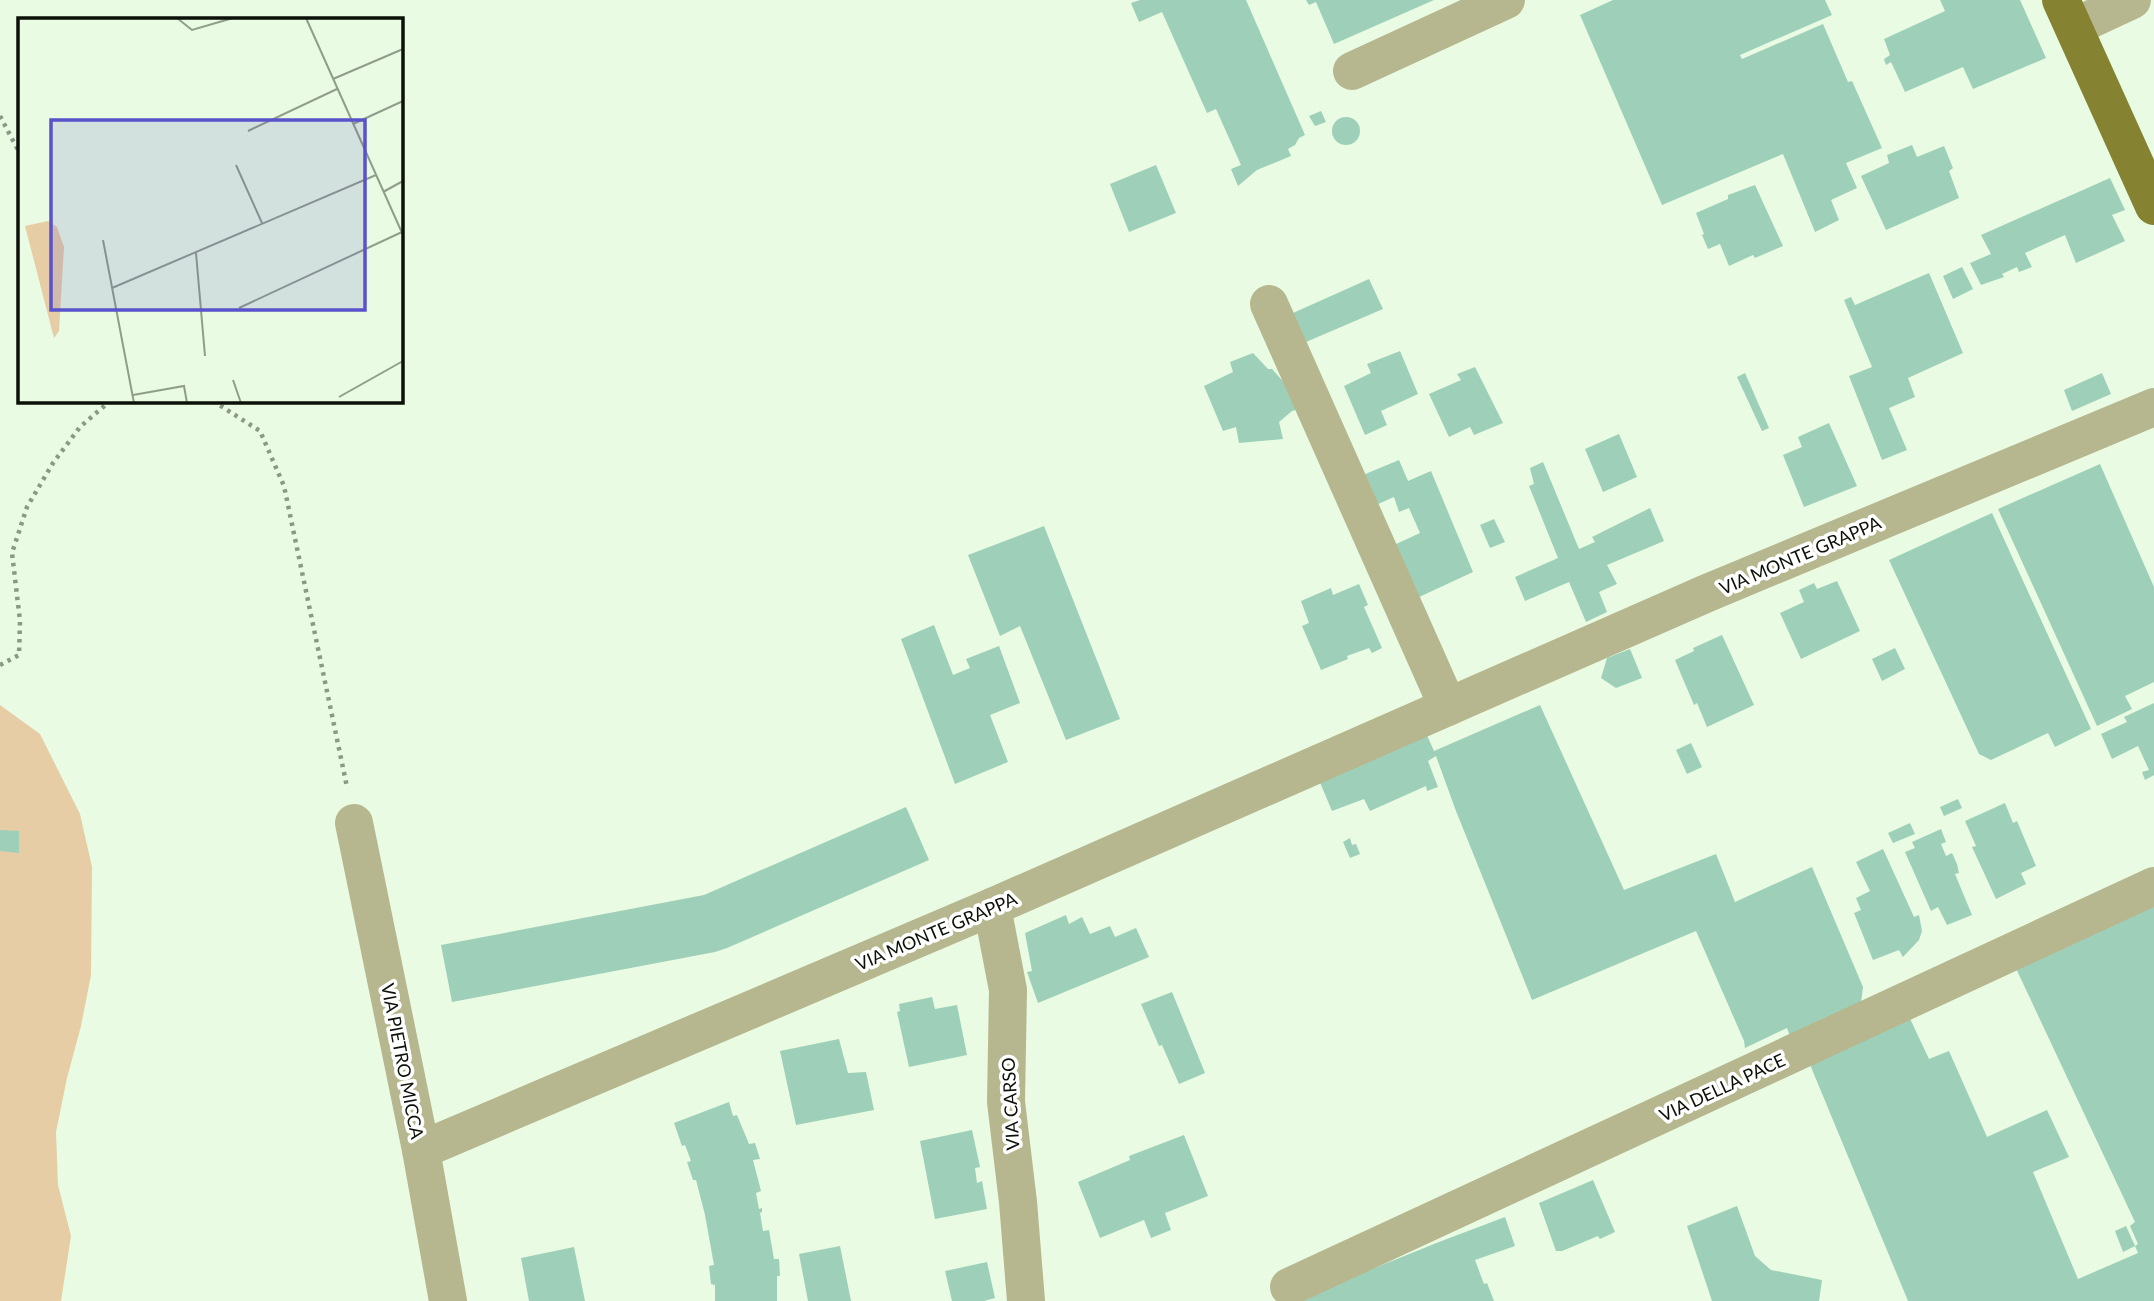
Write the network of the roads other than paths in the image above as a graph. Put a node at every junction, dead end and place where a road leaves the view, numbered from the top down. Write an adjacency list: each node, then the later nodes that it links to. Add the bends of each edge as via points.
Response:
1 (1506, 0): 4 (street)
2 (2132, 0): 3 (street)
3 (2067, 14): 5 (main road)
4 (1352, 71)
5 (2154, 206)
6 (1269, 304): 8 (street)
7 (2154, 407): 8 (street, VIA MONTE GRAPPA)
8 (1448, 707): 11 (street, VIA MONTE GRAPPA)
9 (354, 823): 12 (street, VIA PIETRO MICCA)
10 (2154, 887): 13 (street, VIA DELLA PACE)
11 (992, 907): 12 (street, VIA MONTE GRAPPA); 15 (street, VIA CARSO, via 1008,990 1006,1102)
12 (421, 1150): 14 (street, VIA PIETRO MICCA)
13 (1289, 1287)
14 (448, 1301)
15 (1027, 1301)

